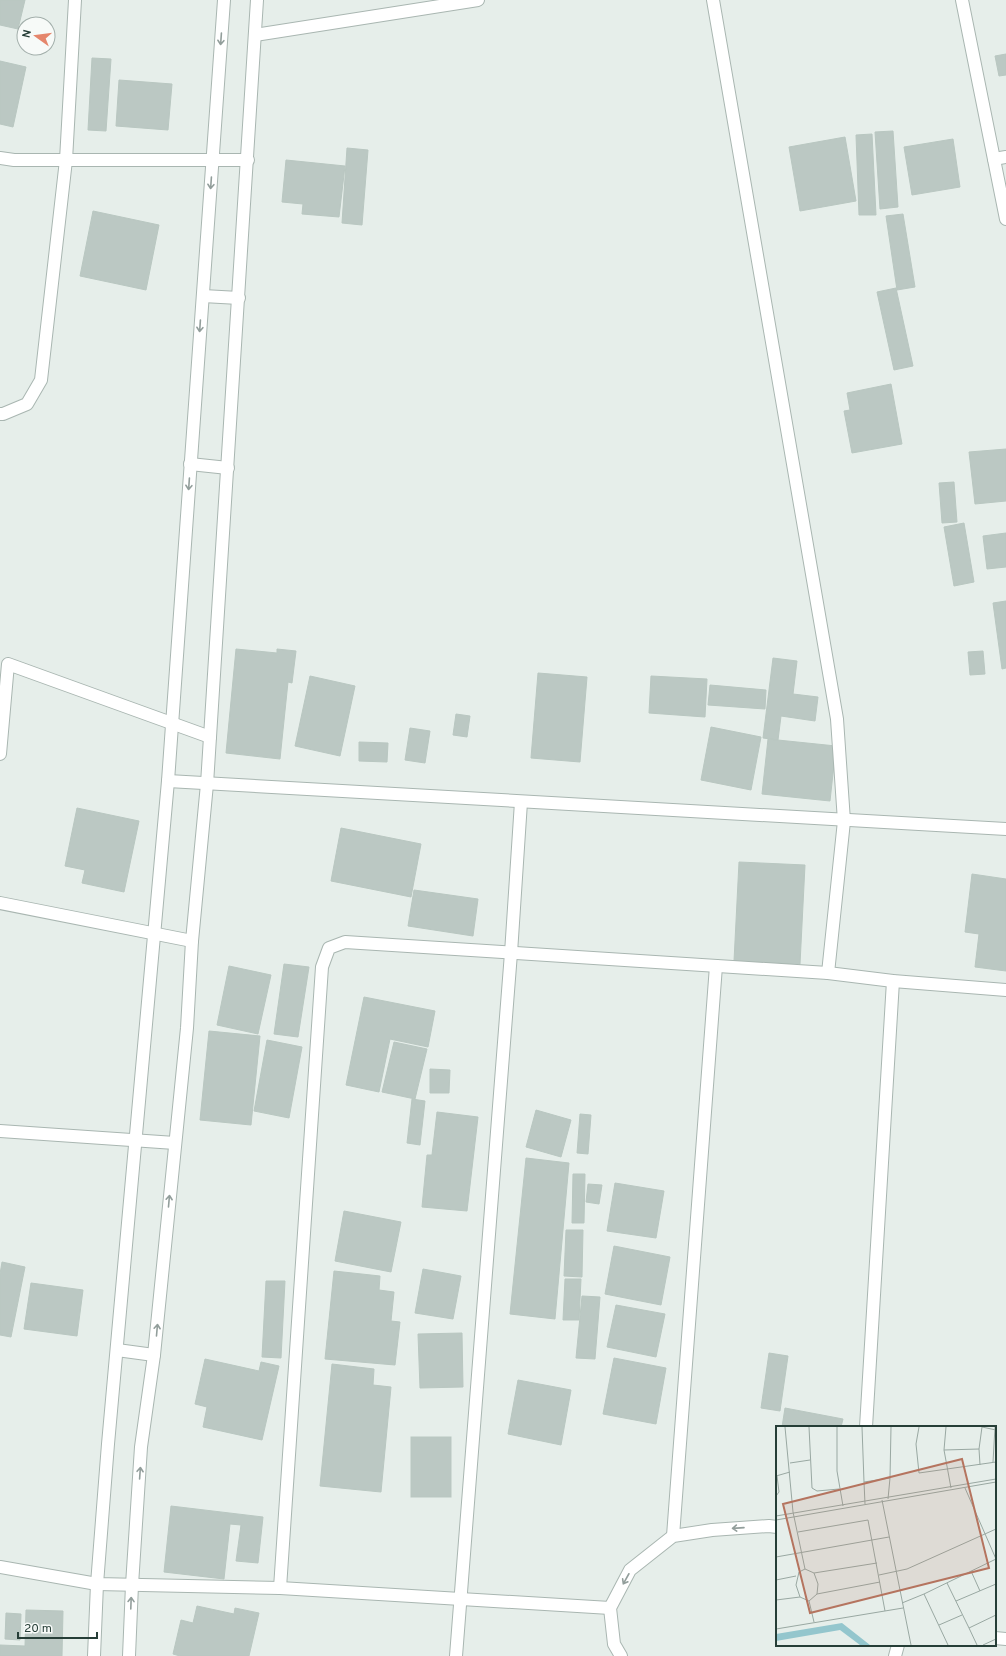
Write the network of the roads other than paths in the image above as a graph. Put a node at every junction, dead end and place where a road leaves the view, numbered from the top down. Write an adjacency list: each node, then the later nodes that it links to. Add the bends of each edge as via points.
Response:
1 (75, 0): 10 (street)
2 (224, 0): 11 (street, one-way to 11)
3 (257, 0): 7 (street)
4 (478, 0): 7 (street)
5 (712, 0): 26 (street, via 837,719)
6 (962, 0): 9 (street)
7 (255, 36): 12 (street)
8 (0, 158): 10 (street)
9 (1000, 158): 13 (street)
10 (66, 160): 11 (street); 16 (street, via 41,380 27,404)
11 (212, 160): 12 (street); 14 (street, one-way to 14)
12 (248, 160): 15 (street)
13 (1006, 219)
14 (203, 296): 15 (street); 17 (street, one-way to 17)
15 (239, 298): 18 (street)
16 (0, 414)
17 (190, 464): 18 (street); 20 (street, one-way to 20)
18 (228, 468): 21 (street)
19 (4, 663): 20 (street); 22 (street)
20 (171, 723): 21 (street); 23 (street)
21 (210, 737): 24 (street)
22 (0, 754)
23 (168, 781): 24 (street); 29 (street)
24 (207, 784): 25 (street); 30 (street)
25 (521, 802): 26 (street); 31 (street)
26 (844, 821): 27 (street); 33 (street)
27 (1006, 829)
28 (0, 903): 29 (street)
29 (154, 935): 30 (street); 37 (street)
30 (192, 941): 38 (street, via 187,1028)
31 (512, 953): 32 (street); 47 (street, via 345,942 329,948 322,967); 48 (street)
32 (716, 966): 33 (street); 43 (street)
33 (828, 973): 34 (street)
34 (893, 980): 35 (street); 41 (street)
35 (1006, 990)
36 (0, 1131): 37 (street)
37 (136, 1140): 38 (street); 39 (street)
38 (175, 1143): 40 (street, one-way to 38)
39 (117, 1350): 40 (street); 45 (street)
40 (154, 1355): 46 (street, one-way to 40, via 142,1447)
41 (866, 1426)
42 (776, 1527): 43 (street, one-way to 43, via 712,1530)
43 (673, 1536): 49 (street, one-way to 49, via 630,1570)
44 (0, 1567): 45 (street)
45 (97, 1584): 46 (street); 53 (street)
46 (132, 1585): 47 (street); 54 (street, one-way to 46)
47 (280, 1588): 48 (street)
48 (460, 1599): 49 (street); 55 (street)
49 (610, 1608): 56 (street, via 614,1644)
50 (996, 1638): 51 (street)
51 (1006, 1639)
52 (898, 1646): 57 (street)
53 (94, 1656)
54 (129, 1656)
55 (456, 1656)
56 (621, 1656)
57 (895, 1656)

